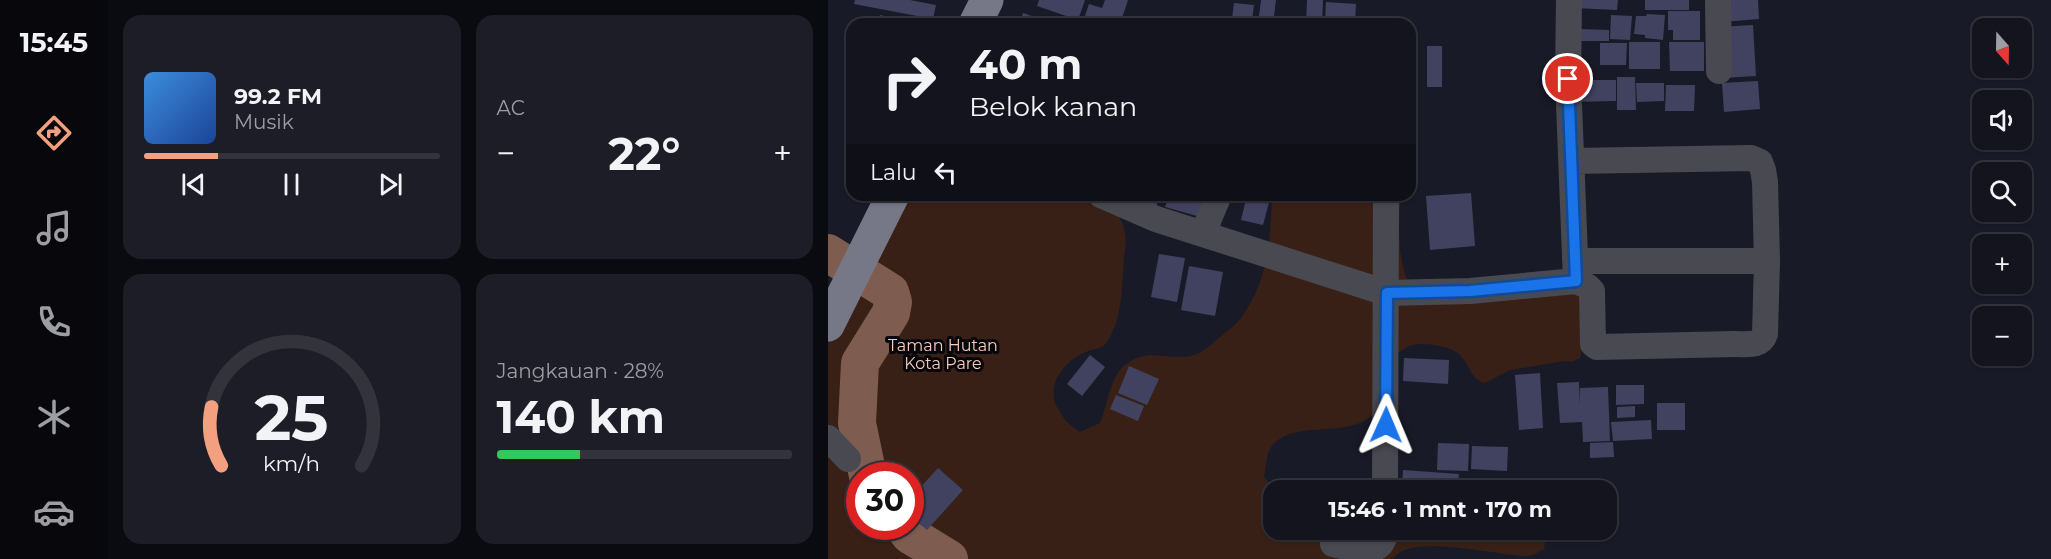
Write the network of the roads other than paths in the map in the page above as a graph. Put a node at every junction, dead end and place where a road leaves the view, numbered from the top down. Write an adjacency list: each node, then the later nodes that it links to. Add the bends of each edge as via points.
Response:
1 (987, 0): 4 (main road)
2 (1569, 0): 6 (street)
3 (1718, 0): 5 (street)
4 (978, 18)
5 (1719, 71)
6 (1572, 161): 12 (street, via 1756,159 1765,182); 13 (street)
7 (890, 201): 15 (main road)
8 (1115, 201): 11 (street)
9 (1216, 201): 11 (street)
10 (1386, 201): 14 (street)
11 (1203, 233): 14 (street)
12 (1767, 261): 13 (street); 13 (street, via 1765,334 1756,344 1597,347 1592,342 1592,291)
13 (1576, 271): 14 (street, via 1470,291)
14 (1387, 293): 18 (street)
15 (828, 326)
16 (828, 438): 17 (street)
17 (848, 459)
18 (1385, 480)
19 (1385, 540): 20 (street, via 1380,550 1370,553)
20 (1332, 544)

